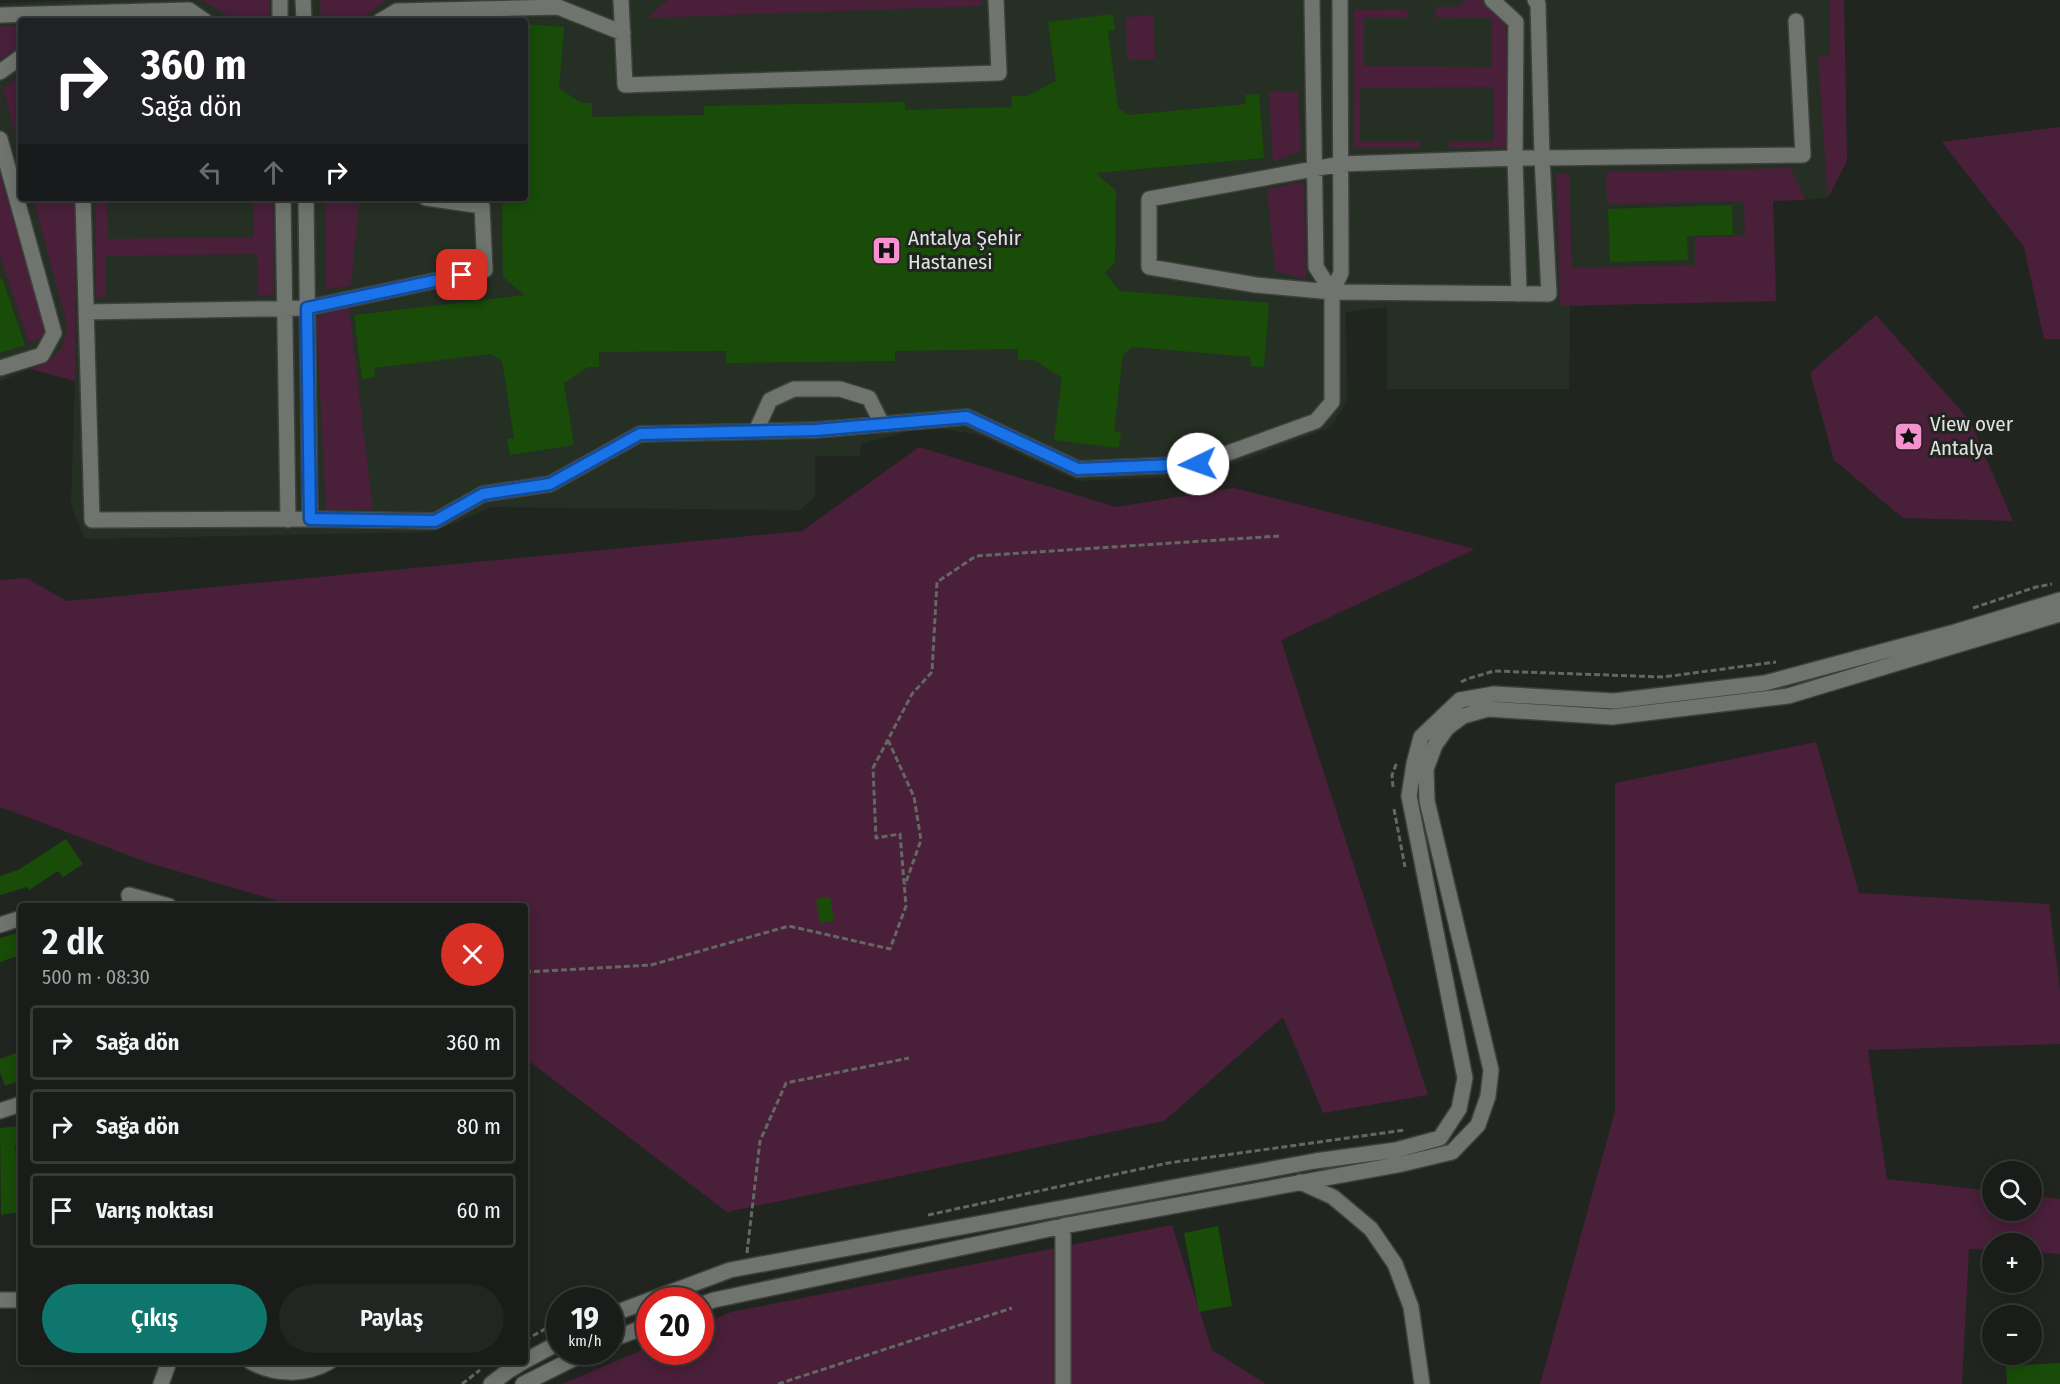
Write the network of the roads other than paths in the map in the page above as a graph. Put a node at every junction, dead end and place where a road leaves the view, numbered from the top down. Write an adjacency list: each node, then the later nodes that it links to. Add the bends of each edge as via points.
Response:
1 (280, 0): 12 (street)
2 (303, 0): 13 (street)
3 (621, 0): 16 (street)
4 (996, 0): 16 (street, via 999,73 625,85)
5 (1312, 0): 23 (street)
6 (1340, 0): 22 (street)
7 (1492, 0): 20 (street, via 1516,22)
8 (1534, 0): 21 (street, via 1538,4)
9 (0, 15): 10 (street)
10 (79, 17): 11 (street, via 189,10)
11 (201, 18)
12 (280, 18)
13 (303, 18)
14 (385, 18): 16 (street, via 396,11 558,7)
15 (1796, 21): 21 (street, via 1803,155)
16 (623, 33)
17 (18, 59): 18 (street)
18 (0, 72)
19 (0, 139): 33 (street, via 54,333 42,355)
20 (1515, 158): 21 (street); 22 (street); 29 (street)
21 (1542, 158): 29 (street, via 1549,294)
22 (1341, 164): 23 (street); 28 (street, via 1341,273)
23 (1315, 169): 28 (street, via 1316,267); 28 (street, via 1149,200 1149,267 1256,285)
24 (83, 201): 32 (street)
25 (283, 201): 30 (street)
26 (306, 201): 31 (street)
27 (447, 201): 31 (street, via 482,206 485,270)
28 (1332, 292): 29 (street); 34 (street, via 1332,402 1316,421 1198,464 1078,469 967,417)
29 (1519, 294)
30 (285, 308): 31 (street); 32 (street); 37 (street)
31 (307, 308): 36 (street)
32 (86, 312): 37 (street, via 92,520)
33 (0, 368)
34 (882, 424): 35 (street); 35 (street, via 869,398 840,389 794,389 770,400)
35 (756, 431): 36 (street, via 640,434 550,484 483,494 435,521)
36 (310, 519): 37 (street)
37 (288, 520)
38 (2060, 600): 51 (street, via 1765,683 1614,701 1494,694 1460,700 1444,713 1421,737 1410,796 1465,1078 1459,1108 1440,1138 1396,1150 1304,1163 730,1270)
39 (2060, 614): 46 (street, via 1788,696 1612,717 1488,710 1463,716 1447,728 1435,745 1426,769 1427,801 1491,1070 1488,1096 1478,1125 1452,1152)
40 (130, 903): 41 (street, via 129,895)
41 (158, 903)
42 (18, 919): 43 (street)
43 (0, 925)
44 (18, 1105): 45 (street)
45 (0, 1111)
46 (1300, 1182): 47 (street); 65 (street, via 1333,1197 1371,1229 1395,1264 1411,1307)
47 (1063, 1226): 50 (street); 64 (street)
48 (0, 1300): 49 (street)
49 (18, 1300)
50 (714, 1300)
51 (624, 1310)
52 (546, 1349): 53 (street)
53 (528, 1359)
54 (168, 1365): 60 (street)
55 (256, 1365): 59 (street)
56 (324, 1365): 59 (street)
57 (518, 1365): 62 (street)
58 (561, 1365): 63 (street)
59 (286, 1373): 61 (street)
60 (161, 1384)
61 (302, 1384)
62 (491, 1384)
63 (523, 1384)
64 (1063, 1384)
65 (1422, 1384)

